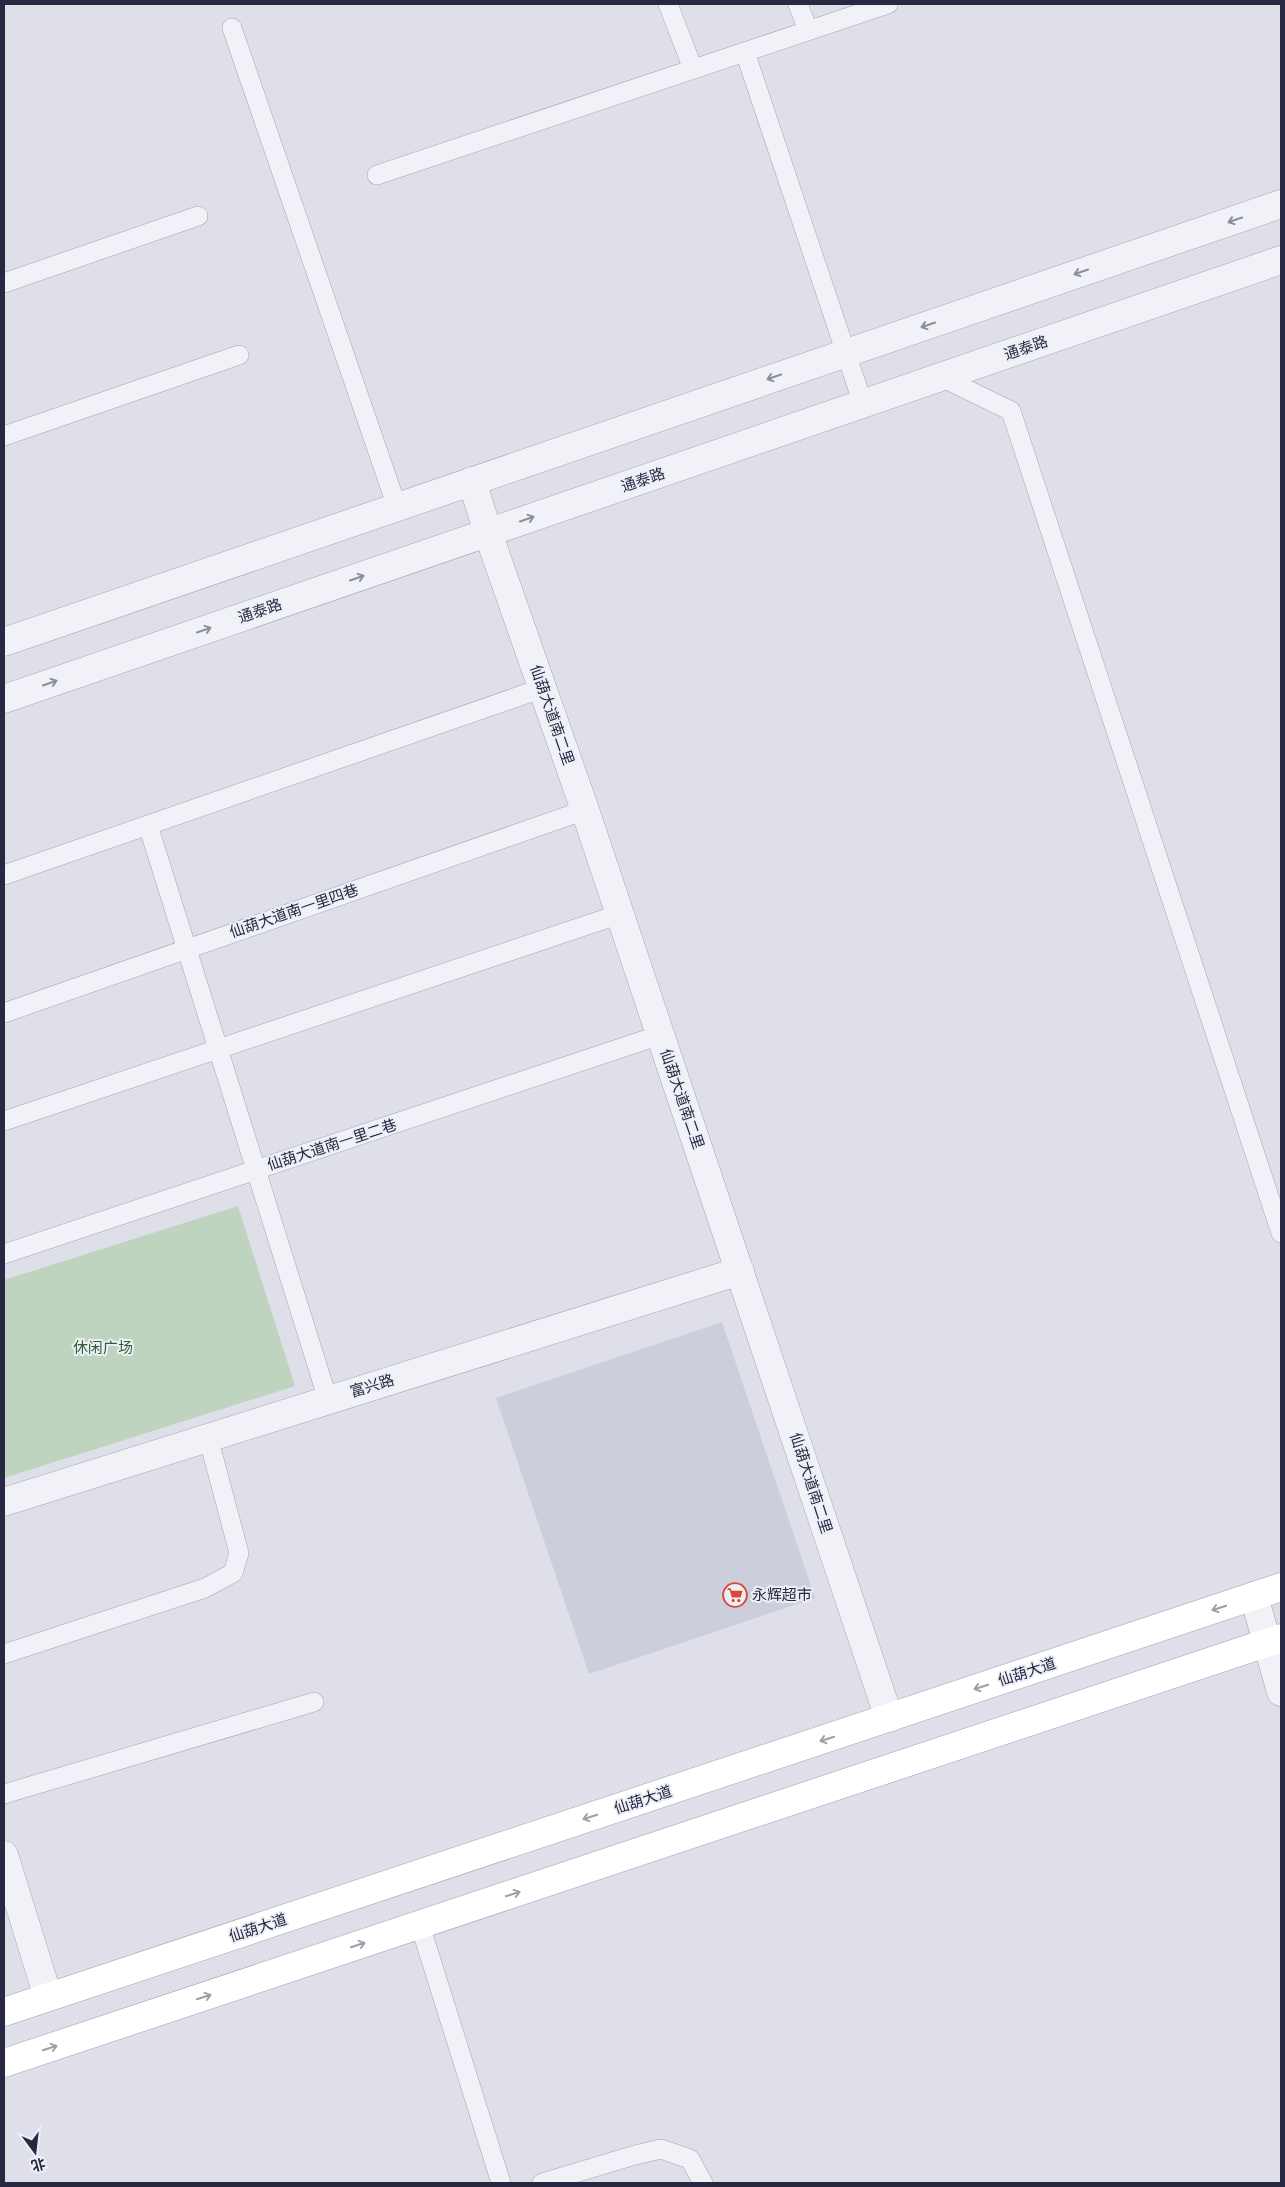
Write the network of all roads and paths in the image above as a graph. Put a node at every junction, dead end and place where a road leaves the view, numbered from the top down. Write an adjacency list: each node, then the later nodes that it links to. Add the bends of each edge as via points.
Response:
1 (668, 4): 7 (lane)
2 (798, 4): 5 (lane)
3 (888, 4): 5 (lane)
4 (232, 28): 19 (lane)
5 (808, 30): 6 (lane)
6 (745, 52): 7 (lane); 13 (lane)
7 (693, 69): 8 (lane)
8 (377, 175)
9 (1281, 204): 13 (street, one-way to 13)
10 (198, 216): 12 (lane)
11 (1281, 260): 15 (street, 通泰路)
12 (4, 283)
13 (846, 353): 16 (lane); 18 (street, one-way to 18)
14 (239, 355): 17 (lane)
15 (941, 377): 16 (street, 通泰路); 34 (lane, via 1011,410)
16 (863, 404): 20 (street, 通泰路, one-way to 16)
17 (4, 436)
18 (472, 481): 19 (street); 20 (street, 仙葫大道南二里)
19 (397, 507): 21 (street)
20 (488, 533): 22 (street, 仙葫大道南二里); 23 (street, 通泰路, one-way to 20)
21 (4, 642)
22 (543, 688): 24 (street, 仙葫大道南二里); 25 (lane)
23 (4, 699)
24 (585, 810): 27 (street, 仙葫大道南二里); 28 (lane, 仙葫大道南一里四巷)
25 (148, 825): 26 (lane); 28 (lane)
26 (4, 875)
27 (620, 914): 30 (street, 仙葫大道南二里); 31 (lane)
28 (187, 949): 29 (lane, 仙葫大道南一里四巷); 31 (lane)
29 (4, 1013)
30 (660, 1035): 33 (lane, 仙葫大道南一里二巷); 36 (street, 仙葫大道南二里)
31 (219, 1050): 32 (lane); 33 (lane)
32 (4, 1121)
33 (256, 1170): 35 (lane, 仙葫大道南一里二巷); 37 (lane)
34 (1281, 1233)
35 (4, 1254)
36 (740, 1271): 37 (street, 富兴路); 46 (street, 仙葫大道南二里)
37 (328, 1400): 38 (street, 富兴路)
38 (208, 1438): 39 (street, 富兴路); 43 (lane, via 239,1553 233,1573 205,1588)
39 (4, 1502)
40 (1281, 1587): 41 (main road, 仙葫大道)
41 (1254, 1596): 42 (street); 46 (main road, 仙葫大道, one-way to 46)
42 (1275, 1641): 44 (street); 49 (main road, one-way to 42)
43 (4, 1654)
44 (1281, 1692)
45 (314, 1702): 47 (lane)
46 (889, 1718): 50 (main road, 仙葫大道, one-way to 50)
47 (4, 1794)
48 (4, 1854): 50 (street)
49 (420, 1925): 52 (main road, one-way to 49); 53 (lane)
50 (48, 1997): 51 (main road, 仙葫大道)
51 (4, 2012)
52 (4, 2063)
53 (502, 2183)
54 (542, 2183): 55 (lane, via 661,2149 690,2160)
55 (703, 2183)

